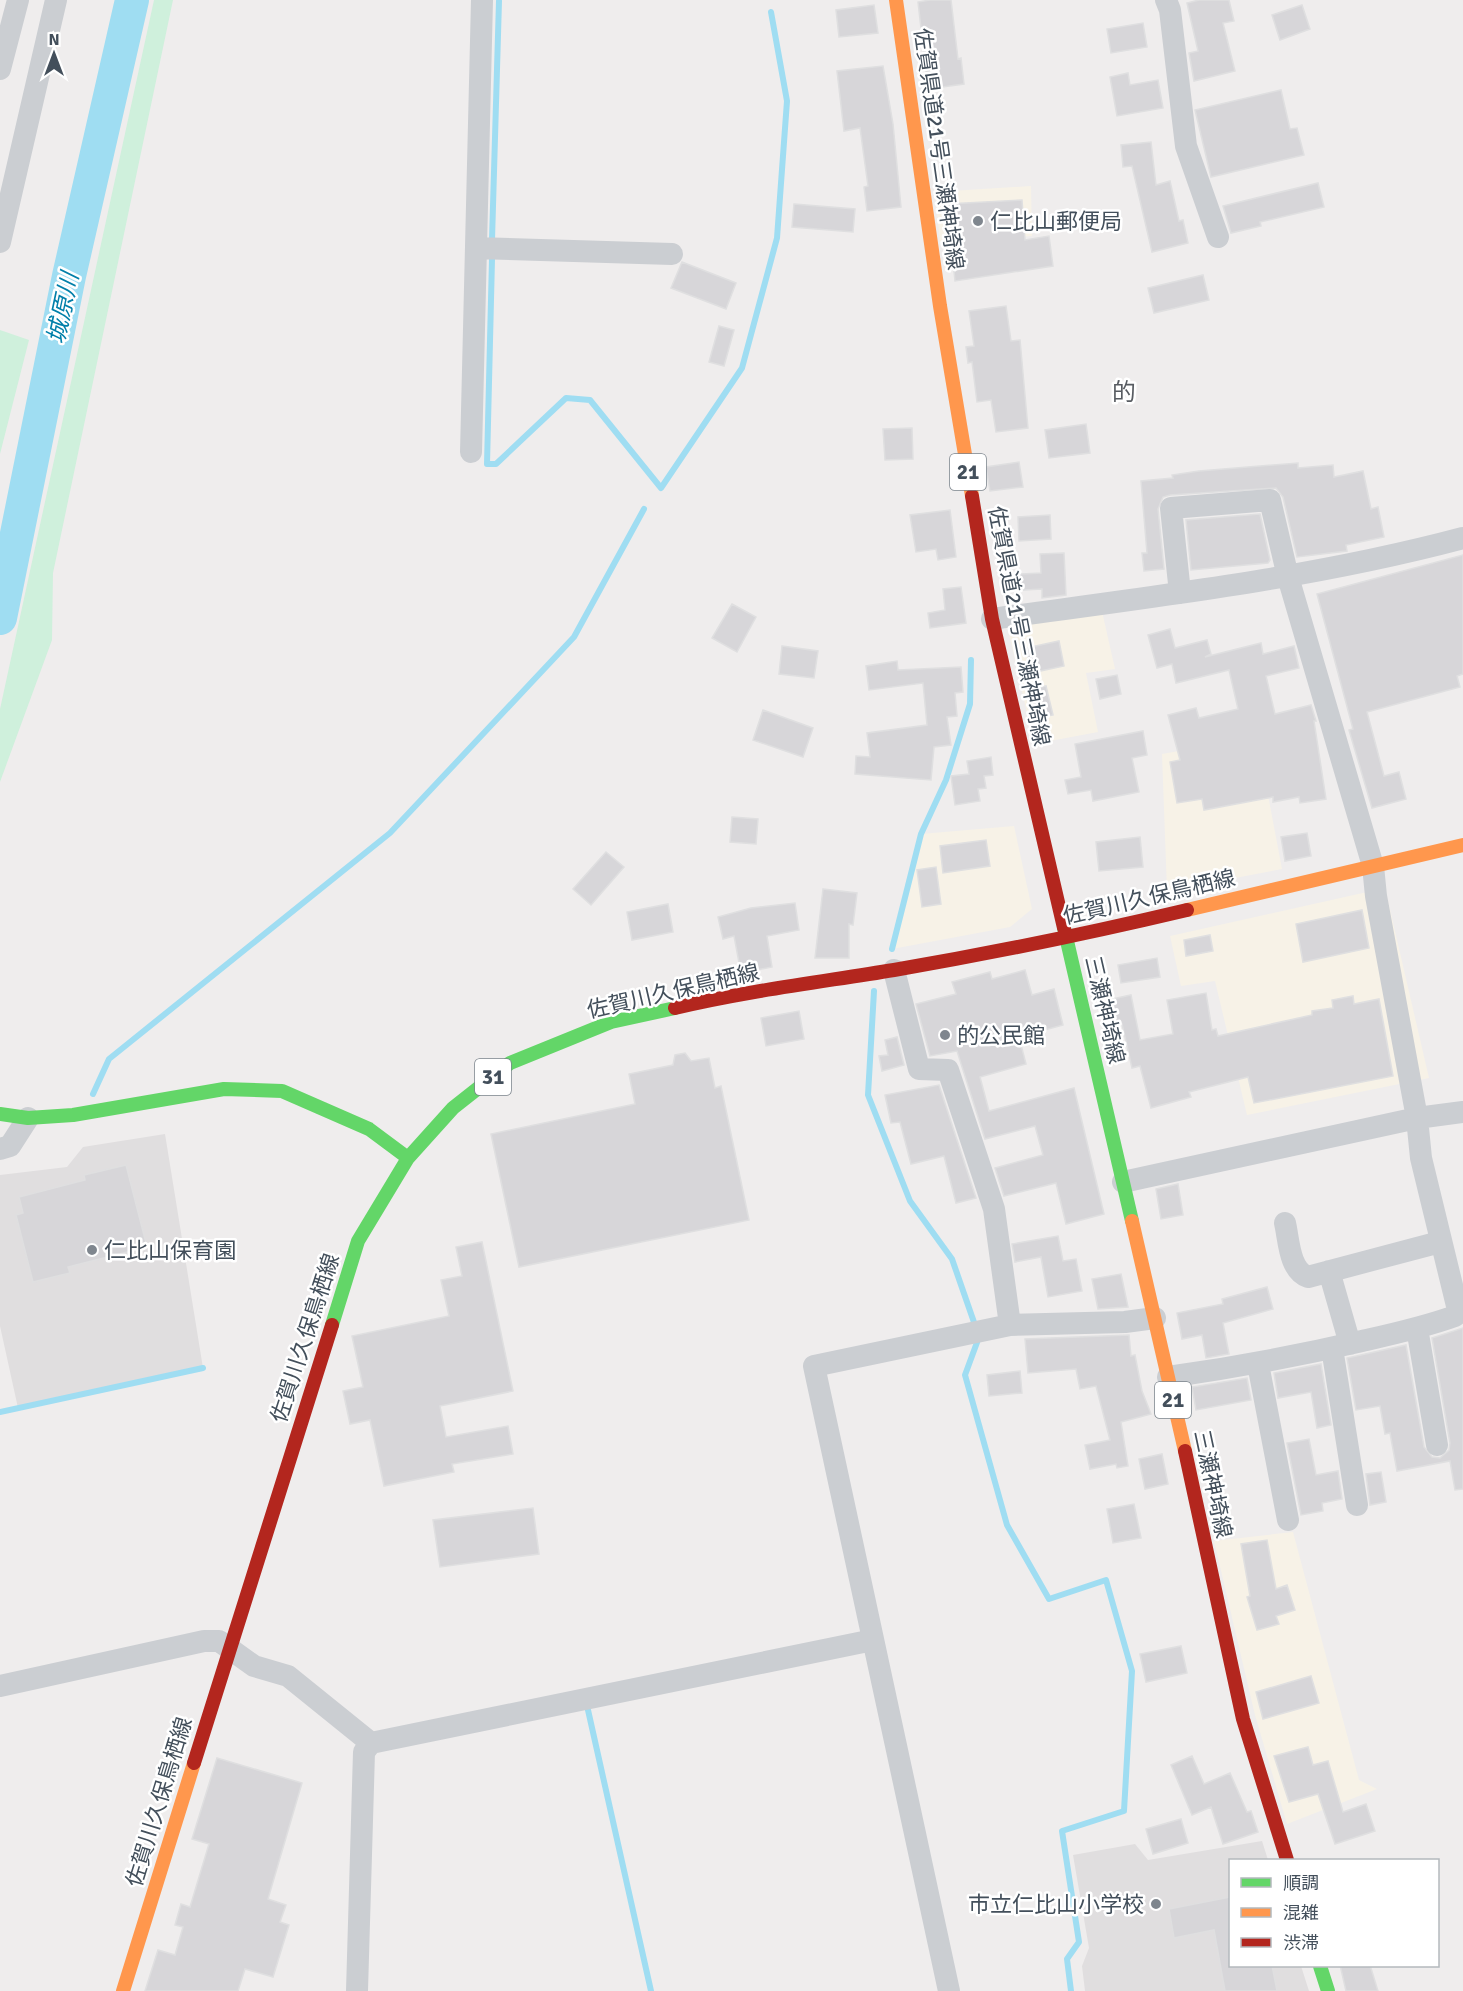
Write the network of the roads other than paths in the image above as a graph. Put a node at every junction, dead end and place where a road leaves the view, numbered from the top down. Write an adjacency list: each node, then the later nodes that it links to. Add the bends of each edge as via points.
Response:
1 (18, 0): 6 (street)
2 (56, 0): 8 (street)
3 (482, 0): 9 (street)
4 (896, 0): 15 (main road, 佐賀県道21号三瀬神埼線 / 21, via 940,306)
5 (1166, 0): 7 (street, via 1186,146)
6 (0, 69)
7 (1218, 237)
8 (0, 242)
9 (476, 248): 10 (street); 11 (street)
10 (672, 254)
11 (471, 452)
12 (1463, 538): 13 (street)
13 (1288, 577): 14 (street); 14 (street, via 1270,500 1171,508); 17 (street)
14 (1180, 593): 15 (street)
15 (992, 619): 18 (main road, 佐賀県道21号三瀬神埼線 / 21)
16 (1463, 845): 17 (main road, 佐賀川久保鳥栖線 / 31)
17 (1374, 866): 18 (main road, 佐賀川久保鳥栖線 / 31); 23 (street, via 1376,896)
18 (1067, 938): 19 (main road, 佐賀川久保鳥栖線 / 31); 26 (main road, 三瀬神埼線 / 21)
19 (894, 970): 25 (main road, 佐賀川久保鳥栖線 / 31, via 736,994 611,1022 510,1063 453,1108); 31 (street, via 920,1069 948,1070 991,1198)
20 (1463, 1112): 23 (street)
21 (0, 1114): 22 (main road)
22 (28, 1118): 24 (street, via 10,1146); 25 (main road, via 73,1115 224,1089 282,1091 369,1129)
23 (1417, 1118): 26 (street); 28 (street, via 1421,1158)
24 (0, 1149)
25 (408, 1158): 40 (main road, 佐賀川久保鳥栖線 / 31, via 358,1241)
26 (1123, 1182): 30 (main road, 三瀬神埼線 / 21)
27 (1285, 1223): 29 (street, via 1300,1274 1308,1277)
28 (1440, 1242): 29 (street); 32 (street, via 1458,1311 1455,1316)
29 (1329, 1271): 33 (street)
30 (1155, 1318): 31 (street); 35 (main road, 三瀬神埼線 / 21)
31 (1000, 1327): 39 (street, via 814,1366)
32 (1417, 1328): 33 (street); 36 (street)
33 (1341, 1346): 34 (street); 37 (street)
34 (1258, 1365): 35 (street); 38 (street)
35 (1168, 1377): 43 (main road, 三瀬神埼線 / 21, via 1243,1719)
36 (1437, 1445)
37 (1357, 1505)
38 (1288, 1520)
39 (873, 1640): 42 (street); 47 (street)
40 (229, 1646): 41 (street, via 204,1641); 42 (street, via 254,1666 288,1676); 45 (main road, 佐賀川久保鳥栖線 / 31)
41 (0, 1686)
42 (371, 1743): 46 (street, via 364,1752)
43 (1287, 1859)
44 (1321, 1967): 48 (main road)
45 (123, 1991)
46 (357, 1991)
47 (948, 1991)
48 (1328, 1991)

